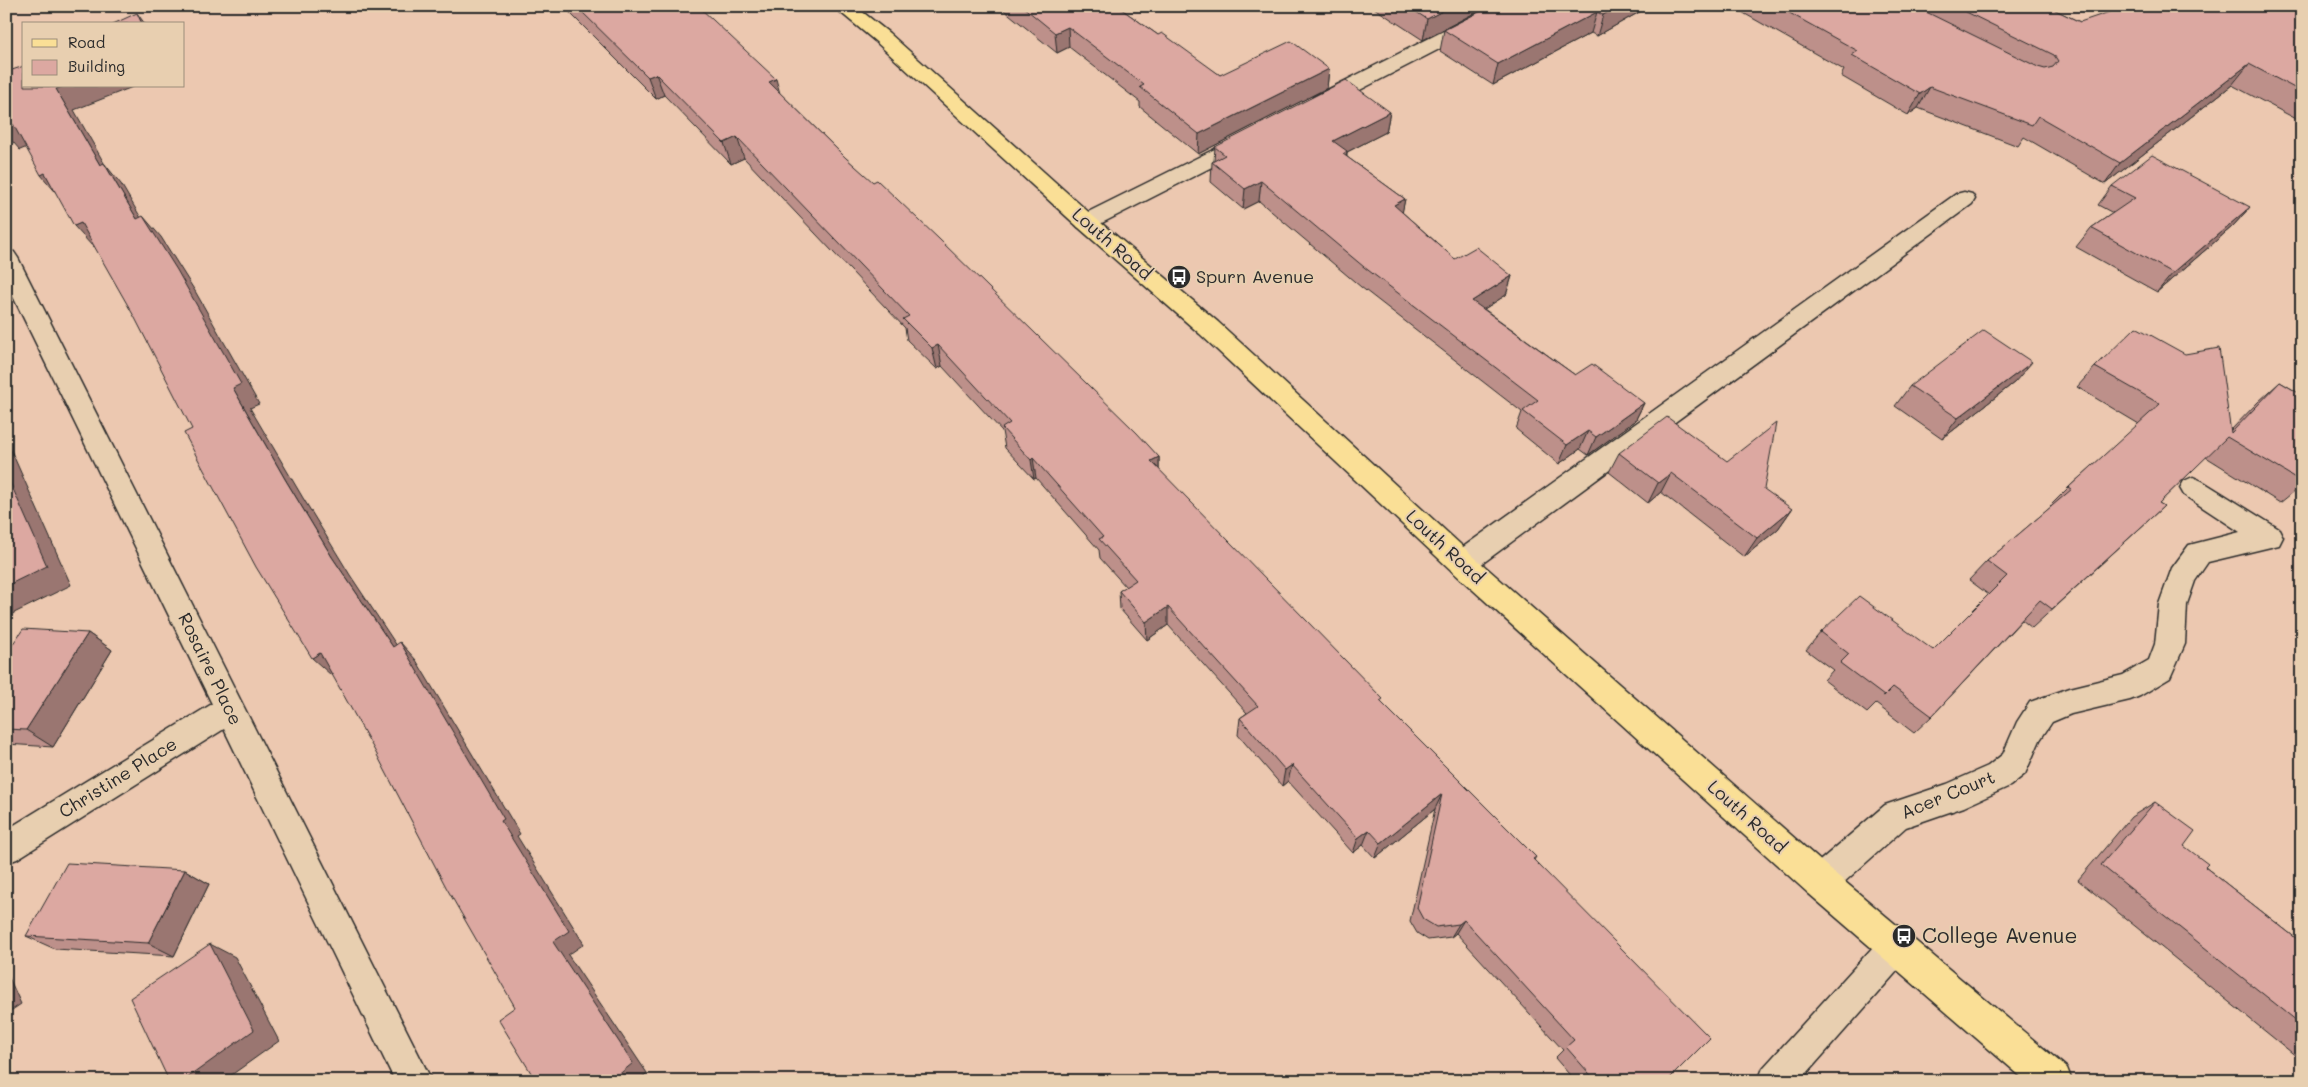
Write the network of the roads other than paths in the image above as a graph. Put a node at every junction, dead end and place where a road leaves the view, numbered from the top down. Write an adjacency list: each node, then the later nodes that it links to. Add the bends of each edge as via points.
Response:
1 (843, 6): 6 (main road, Louth Road, via 882,37)
2 (1508, 6): 3 (street)
3 (1306, 110)
4 (1262, 132): 6 (street)
5 (1964, 199): 9 (street)
6 (1086, 222): 9 (main road, Louth Road, via 1209,328)
7 (6, 258): 10 (street, Rosaire Place)
8 (2193, 488): 12 (street, Acer Court, via 2269,537 2199,553 2182,576 2173,604 2170,644 2160,669 2130,687 2070,701 2041,712 2014,764 1999,776 1953,798 1896,816)
9 (1462, 563): 12 (main road, Louth Road)
10 (229, 709): 11 (street, Christine Place); 14 (street, Rosaire Place)
11 (6, 848)
12 (1820, 882): 13 (main road, Louth Road)
13 (1895, 948): 15 (street); 16 (main road, Louth Road)
14 (414, 1081)
15 (1776, 1081)
16 (2054, 1081)

